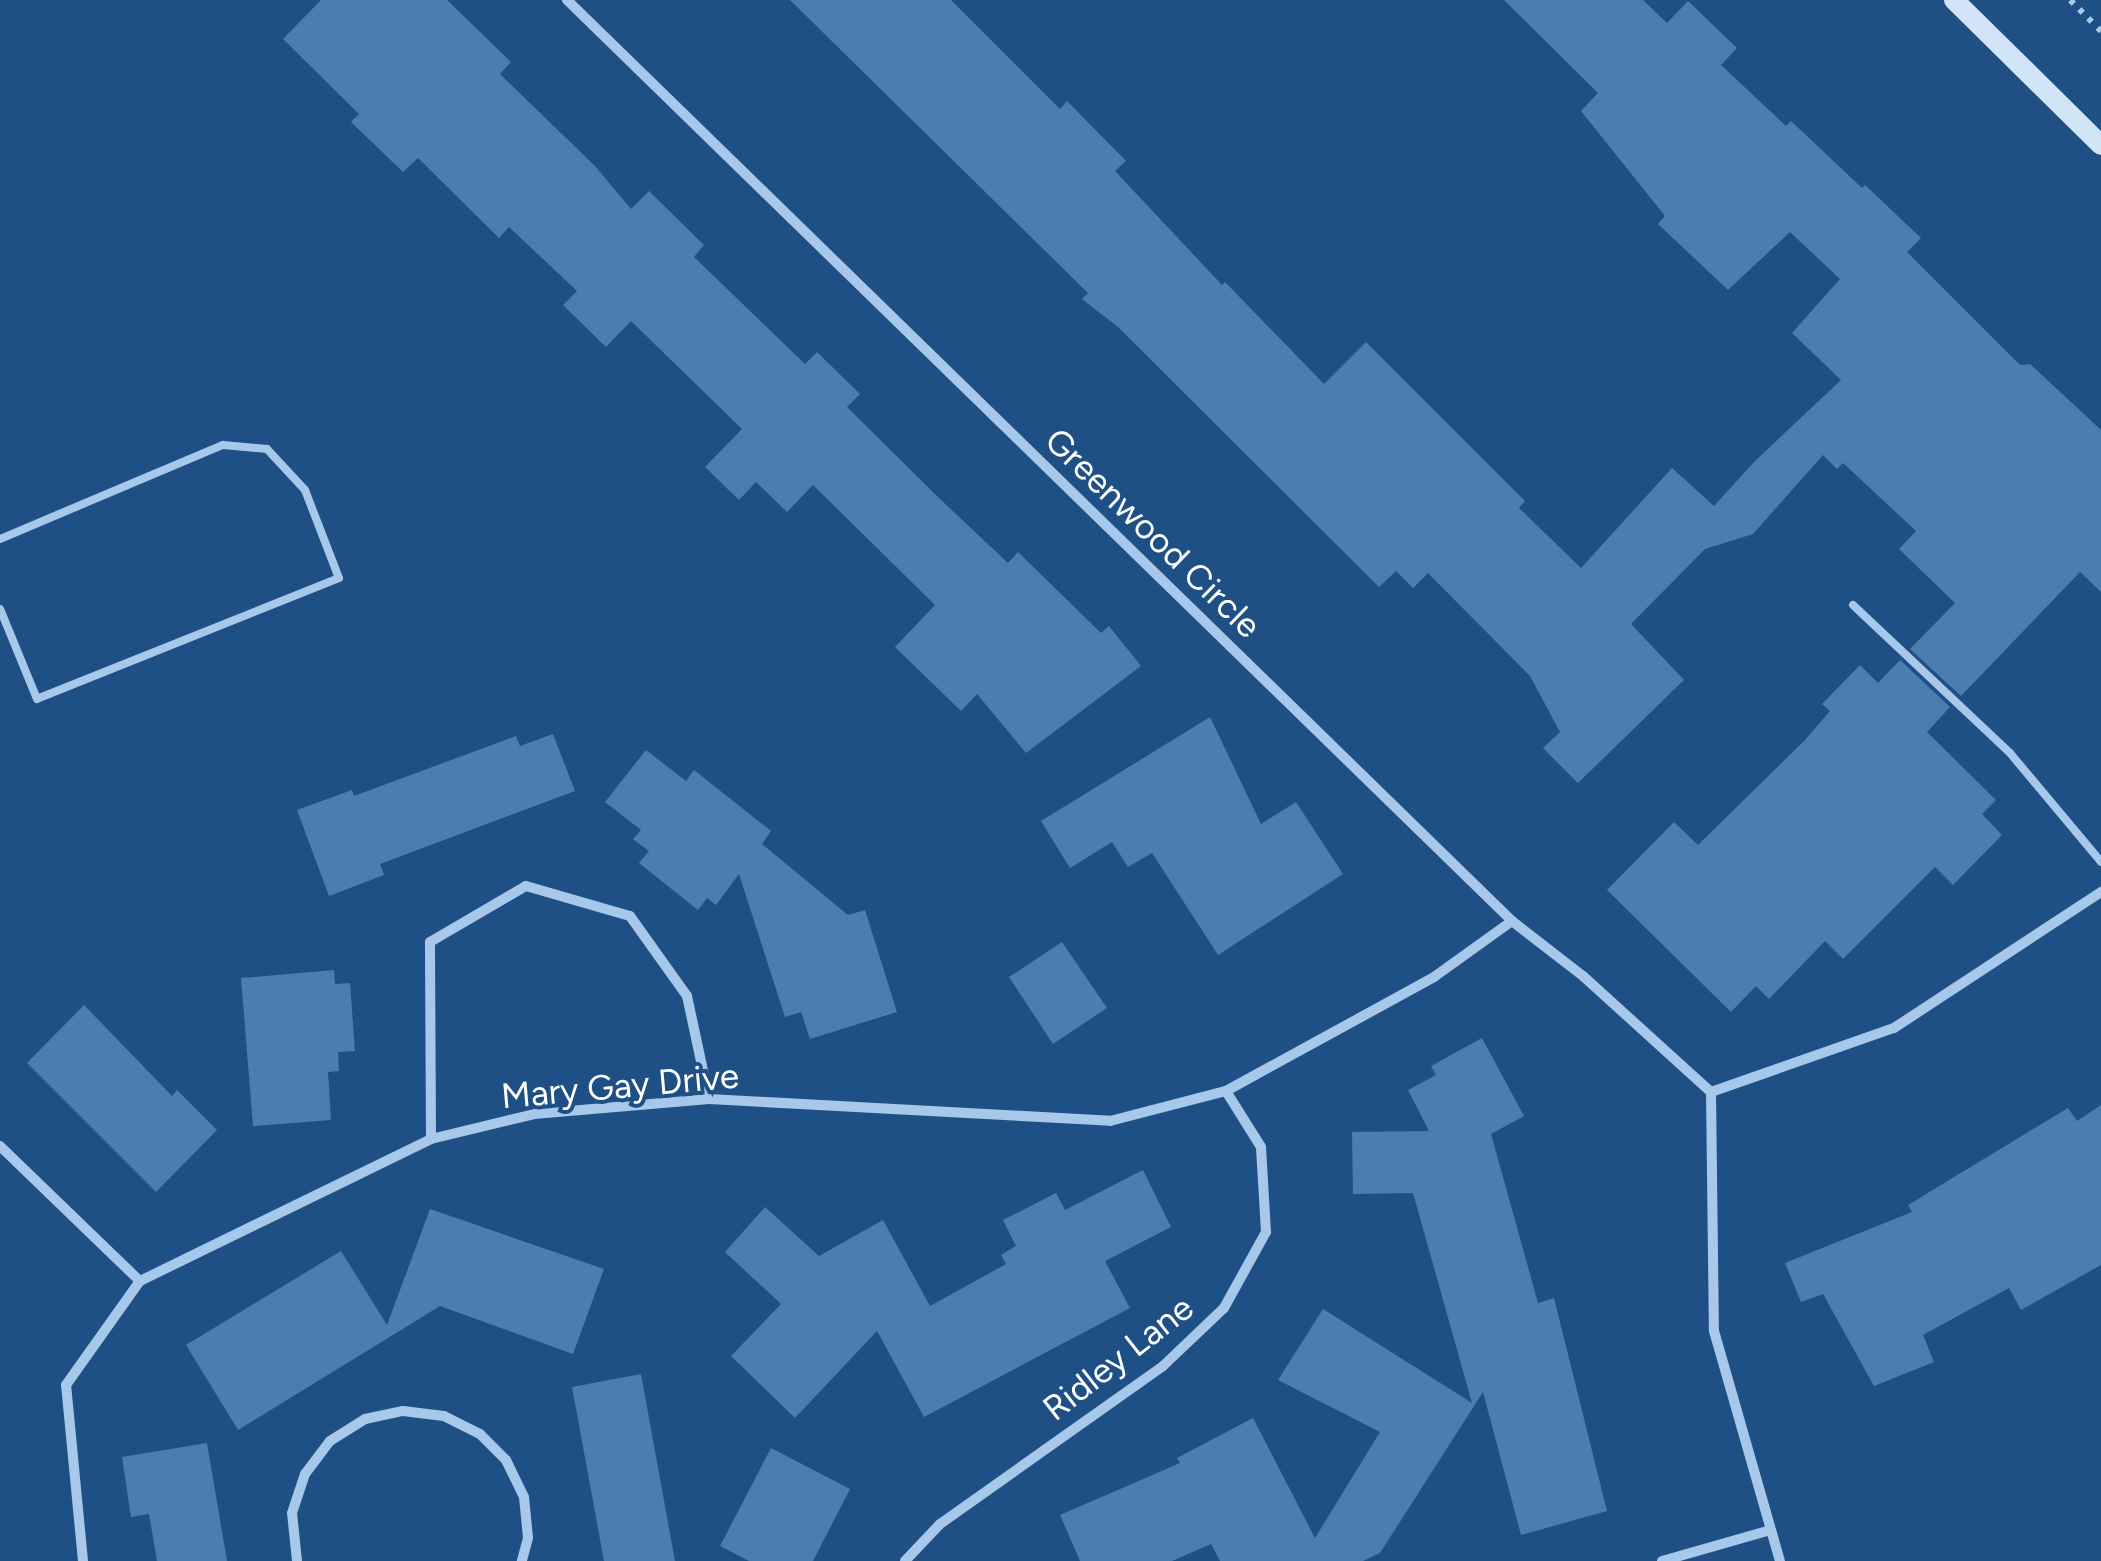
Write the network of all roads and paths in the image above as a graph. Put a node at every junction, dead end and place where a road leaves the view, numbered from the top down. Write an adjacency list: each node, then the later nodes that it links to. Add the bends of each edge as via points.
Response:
1 (568, 0): 11 (street, Greenwood Circle)
2 (1954, 0): 5 (main road)
3 (2070, 0): 4 (path)
4 (2101, 31)
5 (2101, 144)
6 (0, 540): 8 (lane, via 223,445 266,449 305,490 339,578 37,699)
7 (1853, 605): 9 (lane, via 2010,752)
8 (0, 608)
9 (2101, 862)
10 (2101, 892): 13 (street, via 1894,1028)
11 (1512, 921): 12 (street, Mary Gay Drive, via 1434,977); 13 (street, Greenwood Circle)
12 (1226, 1091): 14 (street, Mary Gay Drive, via 1110,1120); 22 (street, Ridley Lane, via 1261,1148 1266,1232 1224,1308 1163,1366 940,1524)
13 (1711, 1092): 18 (street, via 1714,1331)
14 (709, 1099): 15 (street, Mary Gay Drive, via 534,1114); 15 (street, via 687,996 630,916 526,886 430,942)
15 (432, 1139): 17 (street, Mary Gay Drive)
16 (0, 1146): 17 (street)
17 (140, 1281): 19 (street, Mary Gay Drive, via 66,1385)
18 (1771, 1530): 23 (street); 24 (street)
19 (82, 1561)
20 (297, 1561): 21 (street, via 292,1513 306,1474 330,1441 365,1419 403,1411 444,1416 480,1434 506,1460 524,1497 528,1538)
21 (522, 1561)
22 (906, 1561)
23 (1662, 1561)
24 (1780, 1561)

